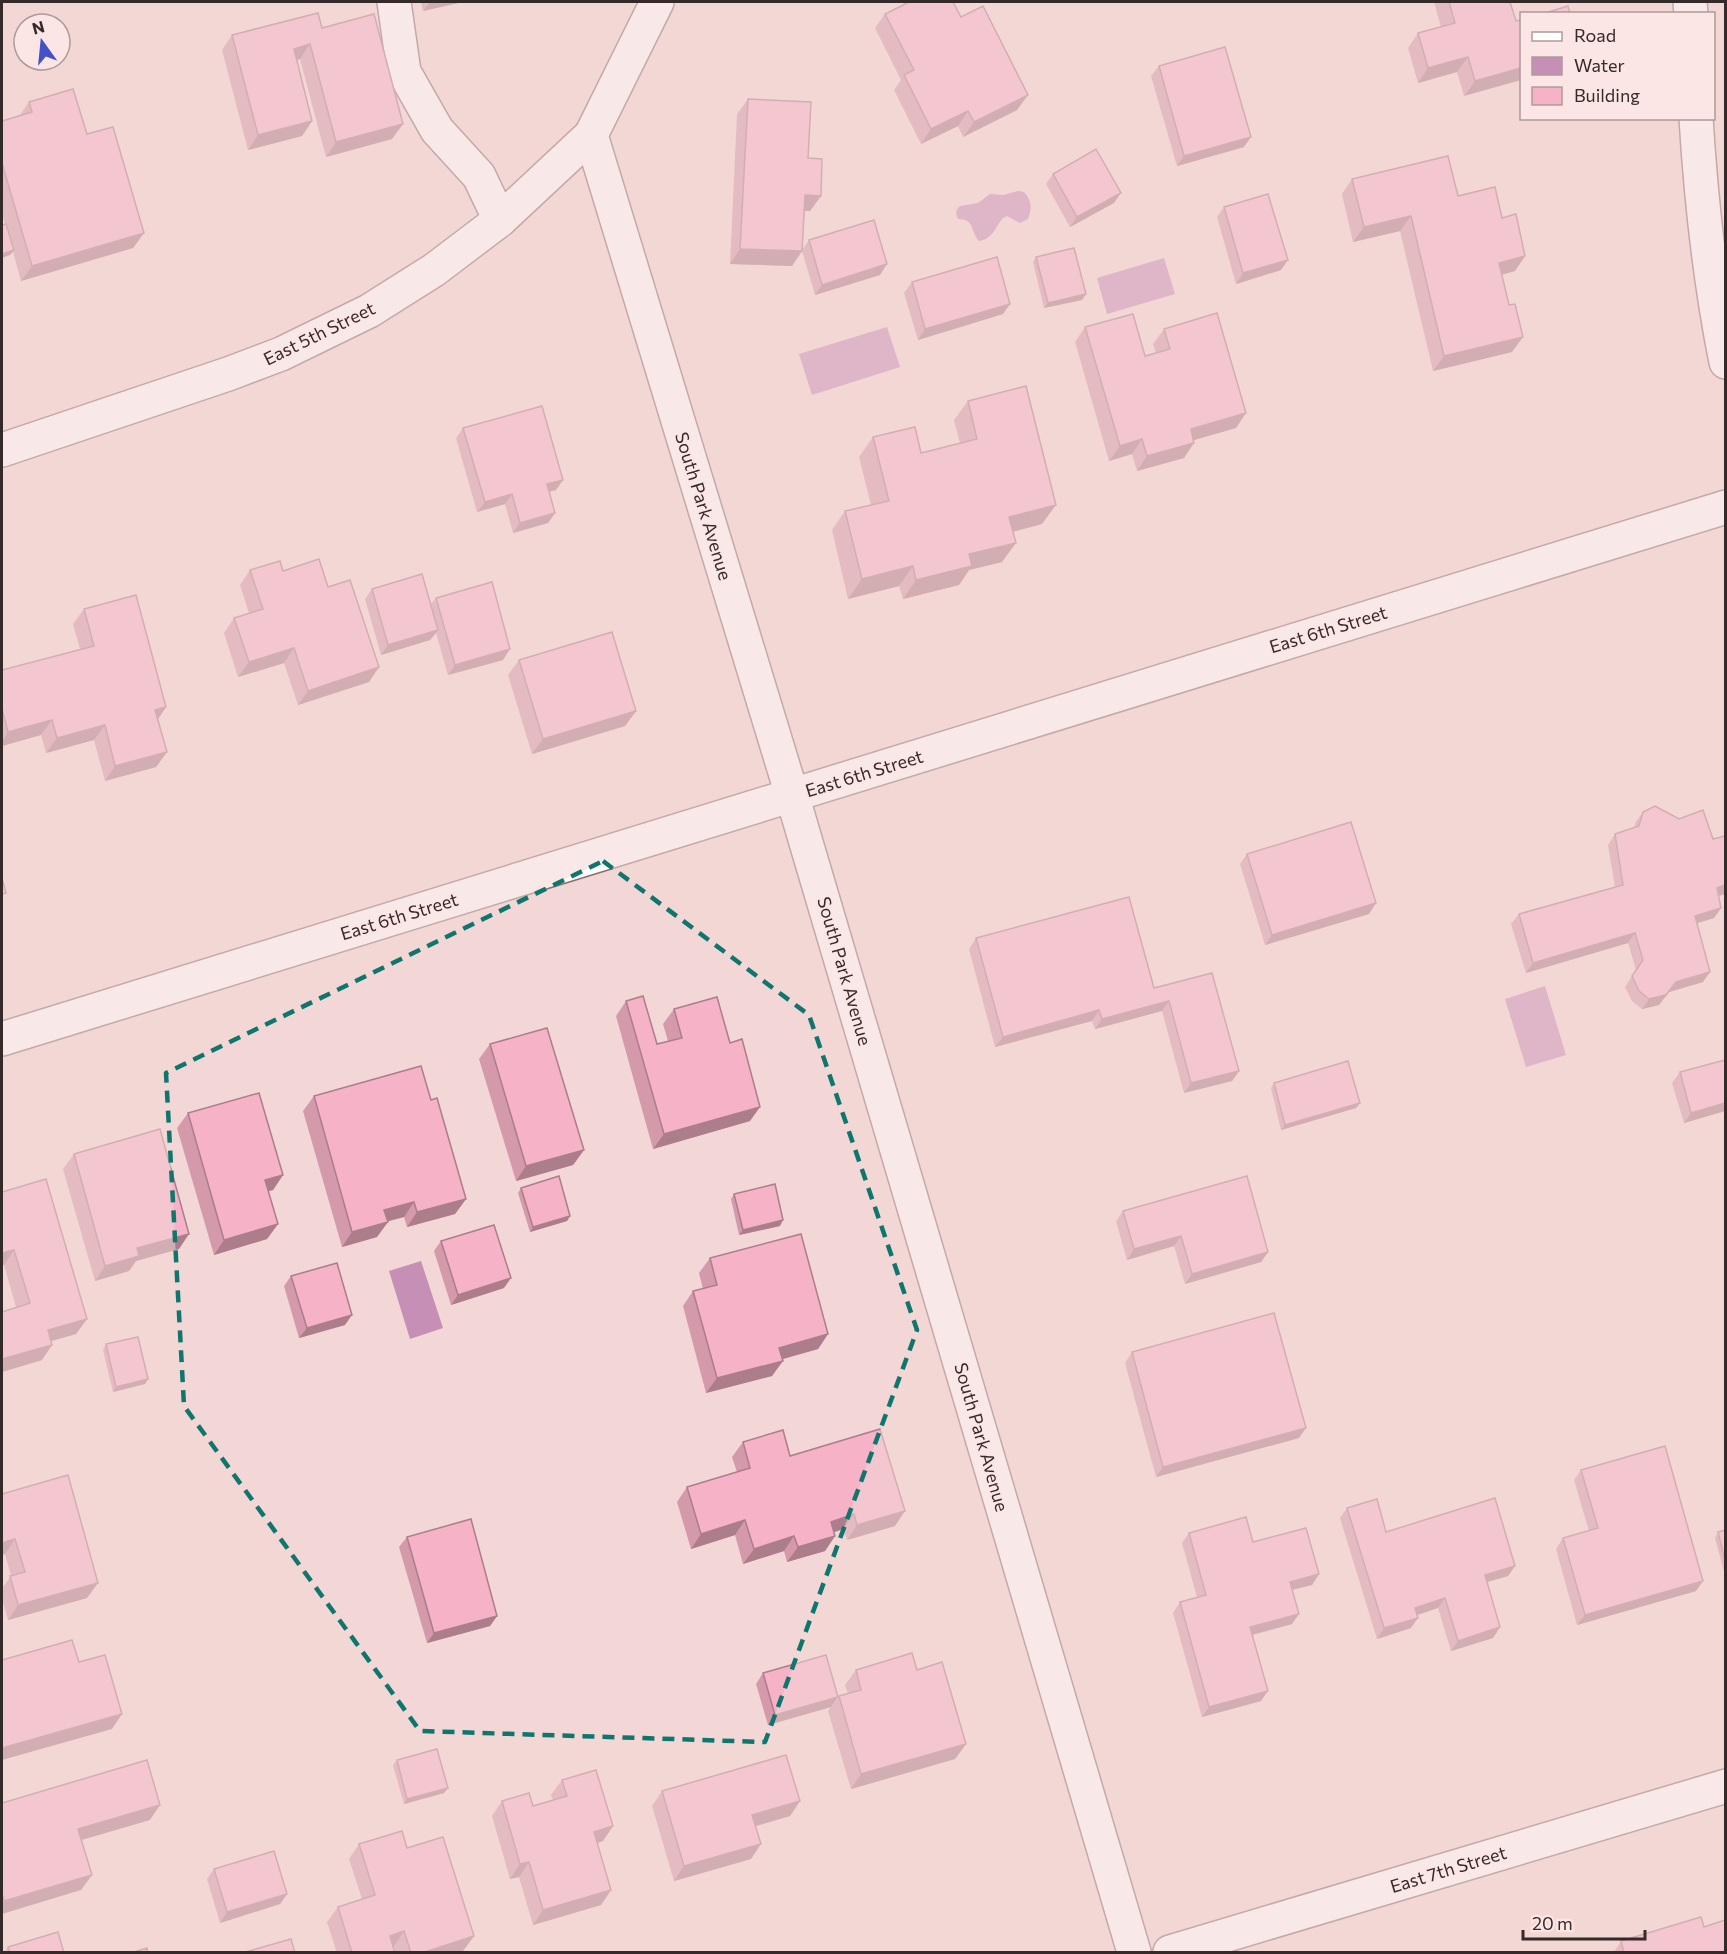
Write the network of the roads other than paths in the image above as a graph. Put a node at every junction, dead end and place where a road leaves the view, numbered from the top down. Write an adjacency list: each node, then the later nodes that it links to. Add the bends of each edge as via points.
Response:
1 (394, 2): 5 (street, via 404,72 437,130 479,176)
2 (657, 2): 4 (street)
3 (1696, 120): 6 (street, via 1704,220)
4 (591, 135): 5 (street, East 5th Street); 9 (street, South Park Avenue)
5 (500, 220): 7 (street, East 5th Street, via 434,270 369,310 281,354)
6 (1725, 362)
7 (2, 450)
8 (1725, 507): 9 (street, East 6th Street)
9 (792, 795): 10 (street, East 6th Street); 12 (street, South Park Avenue)
10 (2, 1039)
11 (1725, 1786): 13 (street, East 7th Street)
12 (1134, 1953)
13 (1170, 1953)

